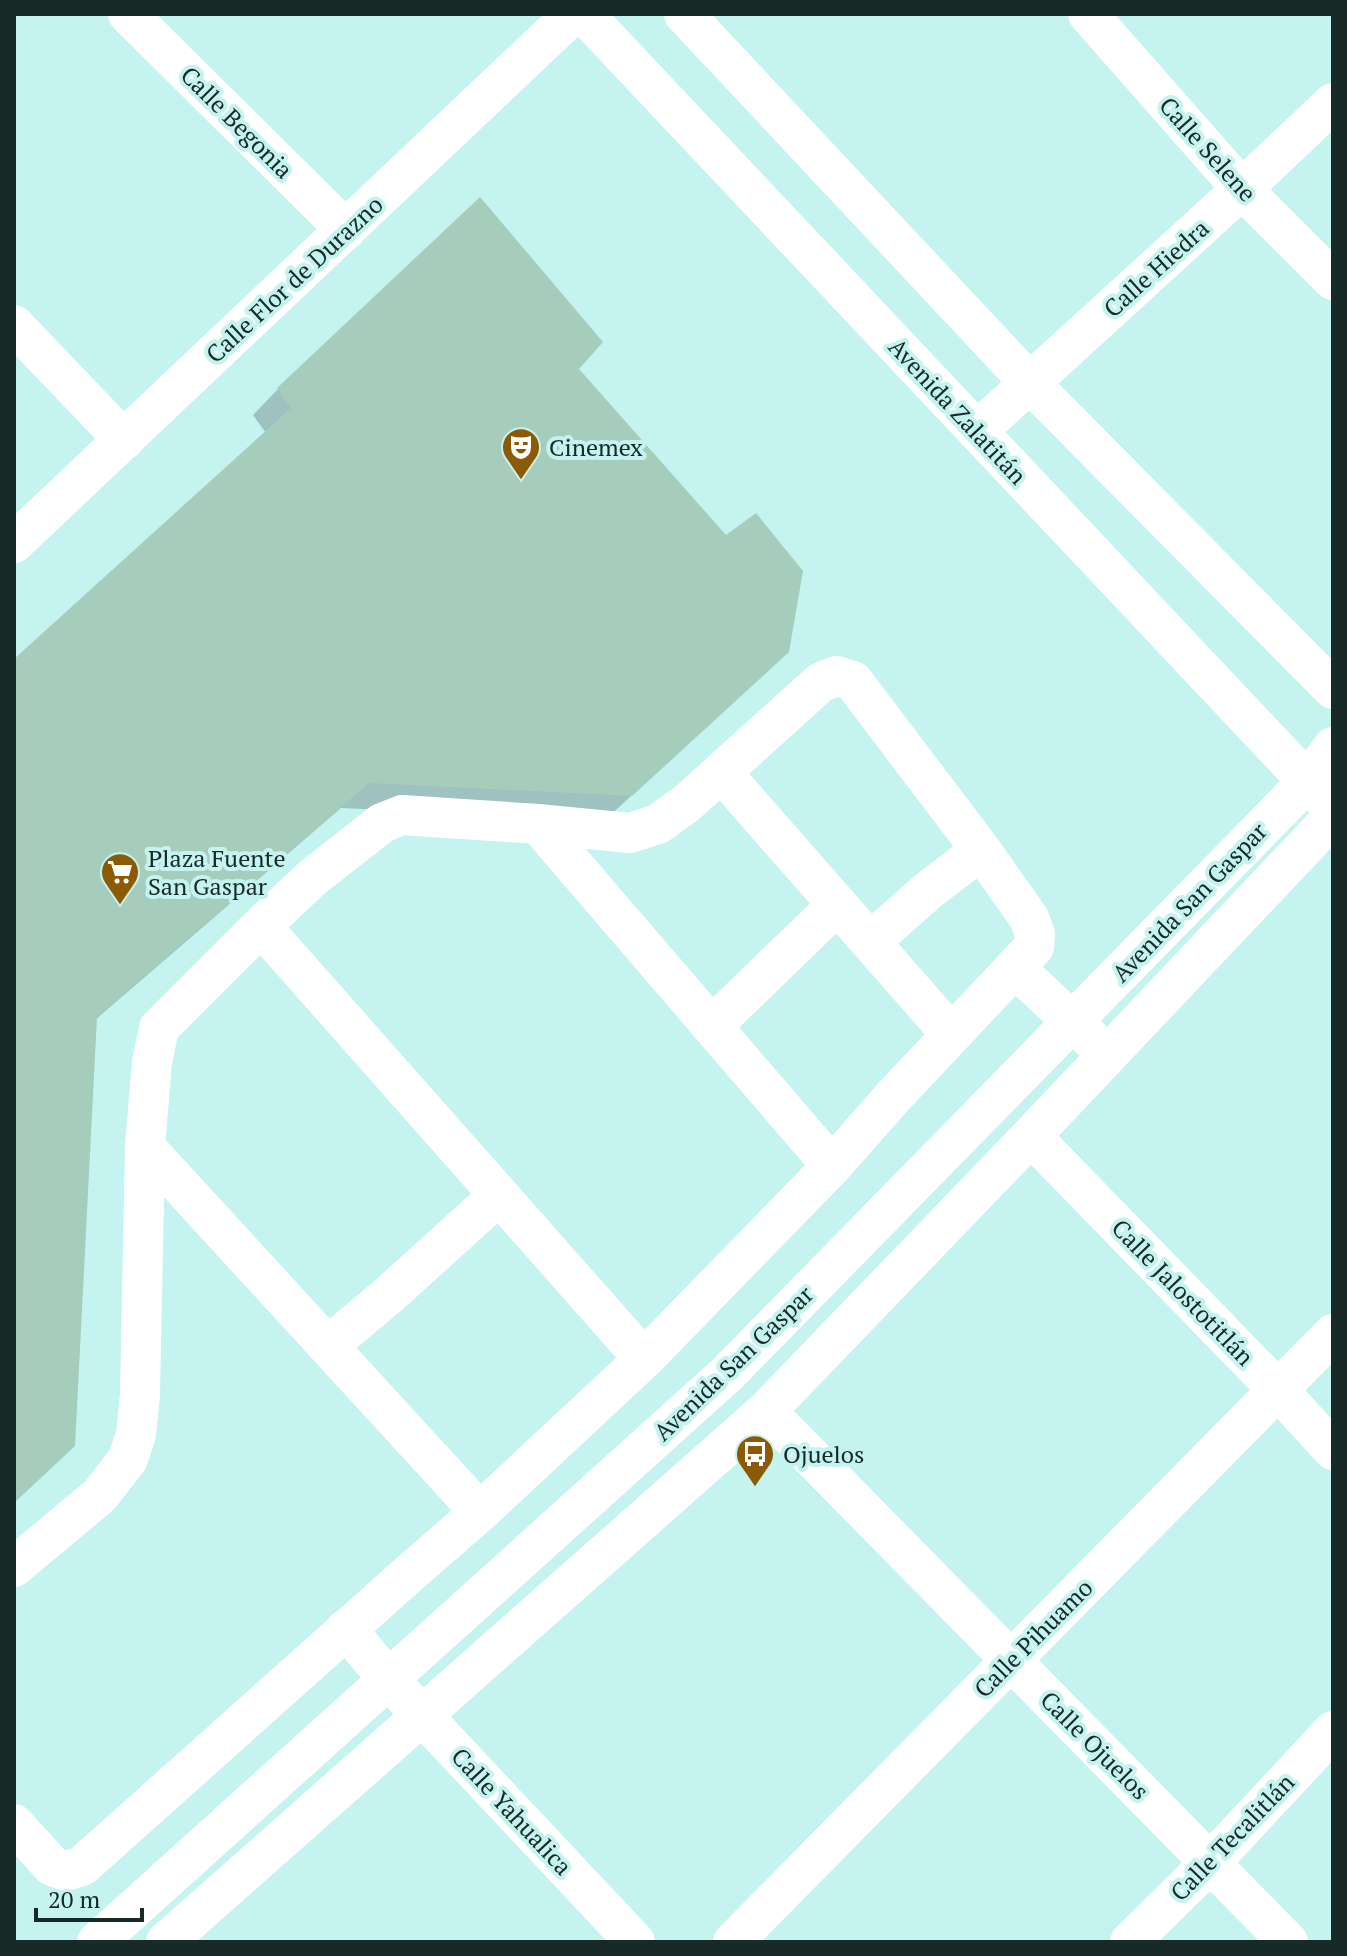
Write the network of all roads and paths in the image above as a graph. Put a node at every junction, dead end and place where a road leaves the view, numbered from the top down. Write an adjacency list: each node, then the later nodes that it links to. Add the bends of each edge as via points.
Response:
1 (128, 14): 8 (street, Calle Begonia)
2 (573, 14): 8 (street, Calle Flor de Durazno)
3 (584, 14): 12 (street, Avenida Zalatitán)
4 (684, 14): 11 (street)
5 (1088, 14): 7 (street, Calle Selene)
6 (1333, 103): 7 (street, Calle Hiedra)
7 (1242, 189): 9 (street, Calle Selene); 11 (street, Calle Hiedra)
8 (346, 230): 13 (street, Calle Flor de Durazno)
9 (1333, 280)
10 (14, 325): 13 (street)
11 (1029, 382): 12 (street, Calle Hiedra); 15 (street)
12 (977, 431): 18 (street, Avenida Zalatitán)
13 (124, 440): 14 (street, Calle Flor de Durazno)
14 (14, 543)
15 (1333, 689)
16 (1333, 747): 18 (street, Avenida San Gaspar)
17 (722, 773): 20 (street, via 658,824 630,833); 21 (street, via 821,682 837,676 853,681); 22 (street)
18 (1320, 795): 26 (street, Avenida San Gaspar)
19 (1333, 817): 29 (street, Avenida San Gaspar)
20 (538, 824): 23 (street, via 402,815 382,823 312,878); 27 (street)
21 (981, 850): 24 (street); 25 (street, via 1035,934 1034,947)
22 (837, 905): 24 (street); 27 (street)
23 (261, 926): 31 (street, via 159,1028); 33 (street)
24 (871, 941): 28 (street)
25 (1015, 968): 26 (street); 28 (street)
26 (1072, 1022): 29 (street); 44 (street, Avenida San Gaspar, via 728,1373)
27 (712, 1026): 32 (street)
28 (951, 1034): 32 (street)
29 (1108, 1055): 30 (street, Avenida San Gaspar)
30 (1031, 1136): 37 (street, Calle Jalostotitlán); 38 (street, Avenida San Gaspar)
31 (145, 1147): 35 (street); 41 (street, via 136,1434 128,1459 100,1495)
32 (832, 1166): 36 (street)
33 (499, 1195): 35 (street); 36 (street)
34 (1333, 1334): 37 (street, Calle Pihuamo)
35 (328, 1346): 40 (street)
36 (644, 1359): 40 (street)
37 (1278, 1390): 39 (street, Calle Jalostotitlán); 43 (street, Calle Pihuamo)
38 (766, 1411): 43 (street, Calle Ojuelos); 45 (street, Avenida San Gaspar)
39 (1333, 1450)
40 (480, 1512): 42 (street)
41 (14, 1567)
42 (346, 1629): 44 (street, Calle Yahualica); 47 (street, via 82,1866 66,1871 52,1866)
43 (1011, 1660): 48 (street, Calle Ojuelos); 52 (street, Calle Pihuamo)
44 (389, 1680): 45 (street, Calle Yahualica); 49 (street, Avenida San Gaspar)
45 (423, 1716): 50 (street, Avenida San Gaspar); 51 (street, Calle Yahualica)
46 (1333, 1731): 48 (street, Calle Tecalitlán)
47 (14, 1824)
48 (1210, 1863): 53 (street, Calle Tecalitlán); 54 (street, Calle Ojuelos)
49 (97, 1942)
50 (166, 1942)
51 (635, 1942)
52 (733, 1942)
53 (1130, 1942)
54 (1288, 1942)

